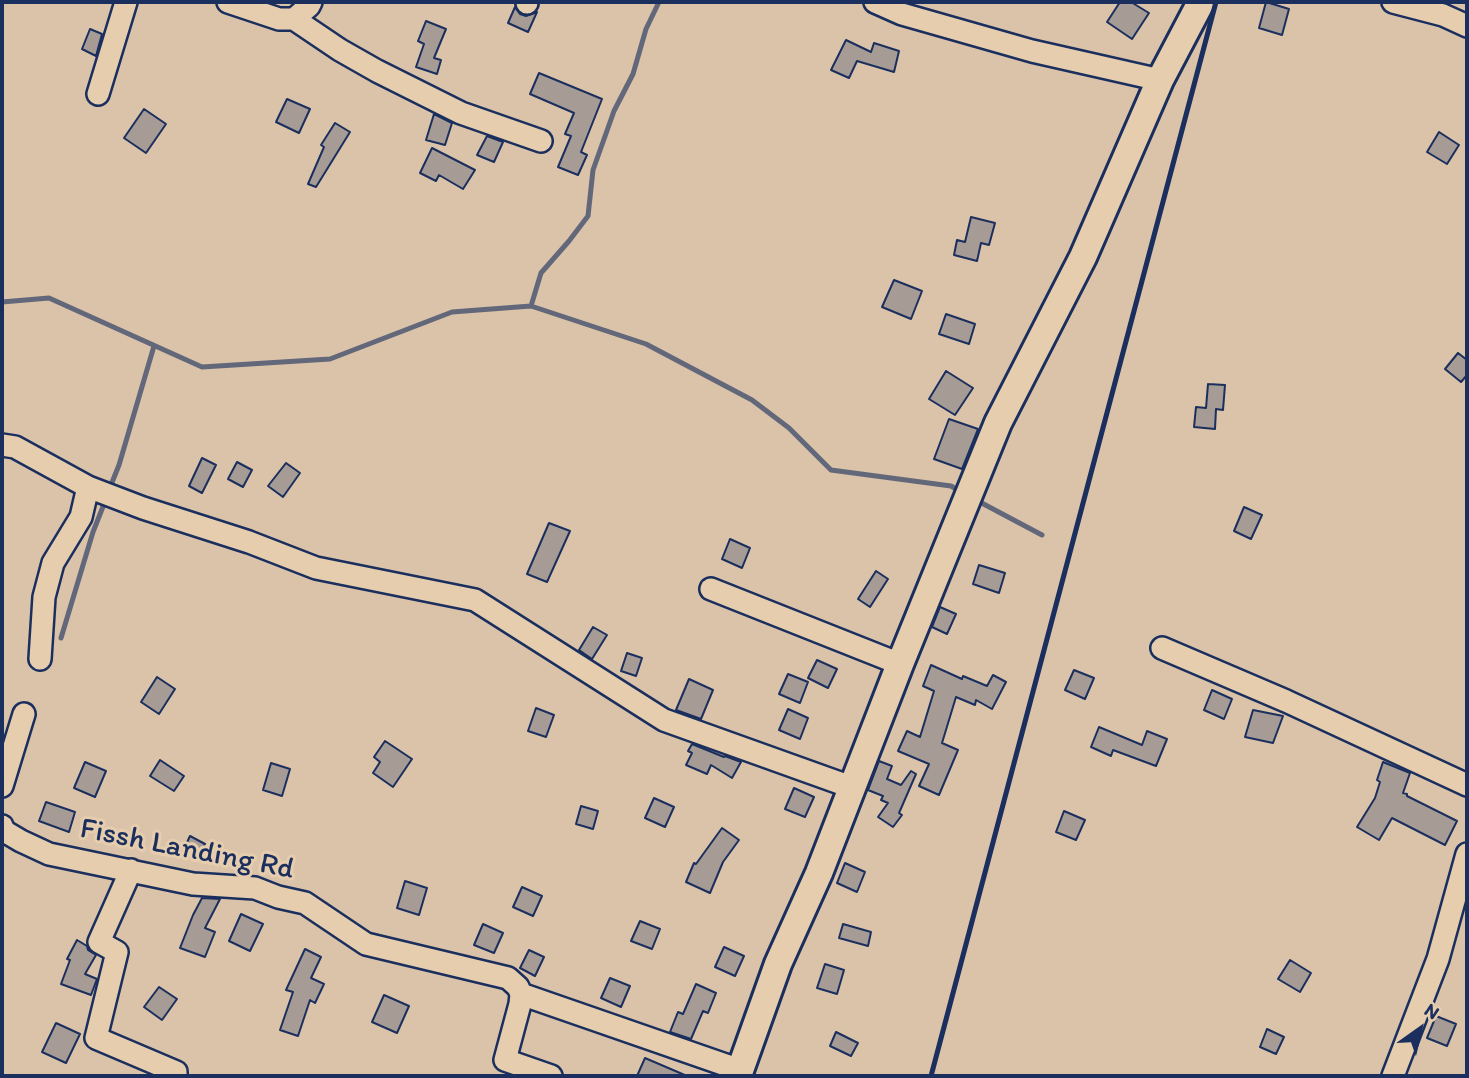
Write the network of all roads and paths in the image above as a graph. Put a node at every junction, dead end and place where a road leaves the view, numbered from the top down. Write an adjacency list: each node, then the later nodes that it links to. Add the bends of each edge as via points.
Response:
1 (126, 2): 10 (street)
2 (228, 2): 7 (street, via 279,19)
3 (311, 2): 7 (street)
4 (1201, 2): 9 (main road)
5 (1393, 2): 8 (street)
6 (885, 4): 9 (street, via 902,14 1032,51)
7 (294, 19): 11 (street, via 349,55 461,113)
8 (1467, 26)
9 (1160, 80): 17 (main road, via 1083,257 998,423)
10 (99, 94)
11 (541, 141)
12 (2, 445): 13 (street, via 15,447)
13 (88, 487): 16 (street, via 80,517 53,563 44,597); 21 (street, via 316,568 475,600 664,720)
14 (711, 589): 17 (street)
15 (1162, 648): 19 (street)
16 (40, 659)
17 (900, 664): 21 (main road)
18 (23, 714): 20 (street)
19 (1467, 785)
20 (2, 786)
21 (851, 787): 27 (main road)
22 (2, 826): 24 (street, Fissh Landing Rd, via 49,854)
23 (1467, 854): 30 (street, via 1438,958)
24 (131, 870): 25 (street, Fissh Landing Rd, via 193,884 255,888 305,903 366,944 502,976); 28 (street, via 99,942 117,952 96,1038 176,1072)
25 (521, 994): 26 (street, via 505,1060); 27 (street, Fissh Landing Rd)
26 (520, 1071): 29 (street)
27 (739, 1073)
28 (176, 1076)
29 (551, 1076)
30 (1393, 1076)

